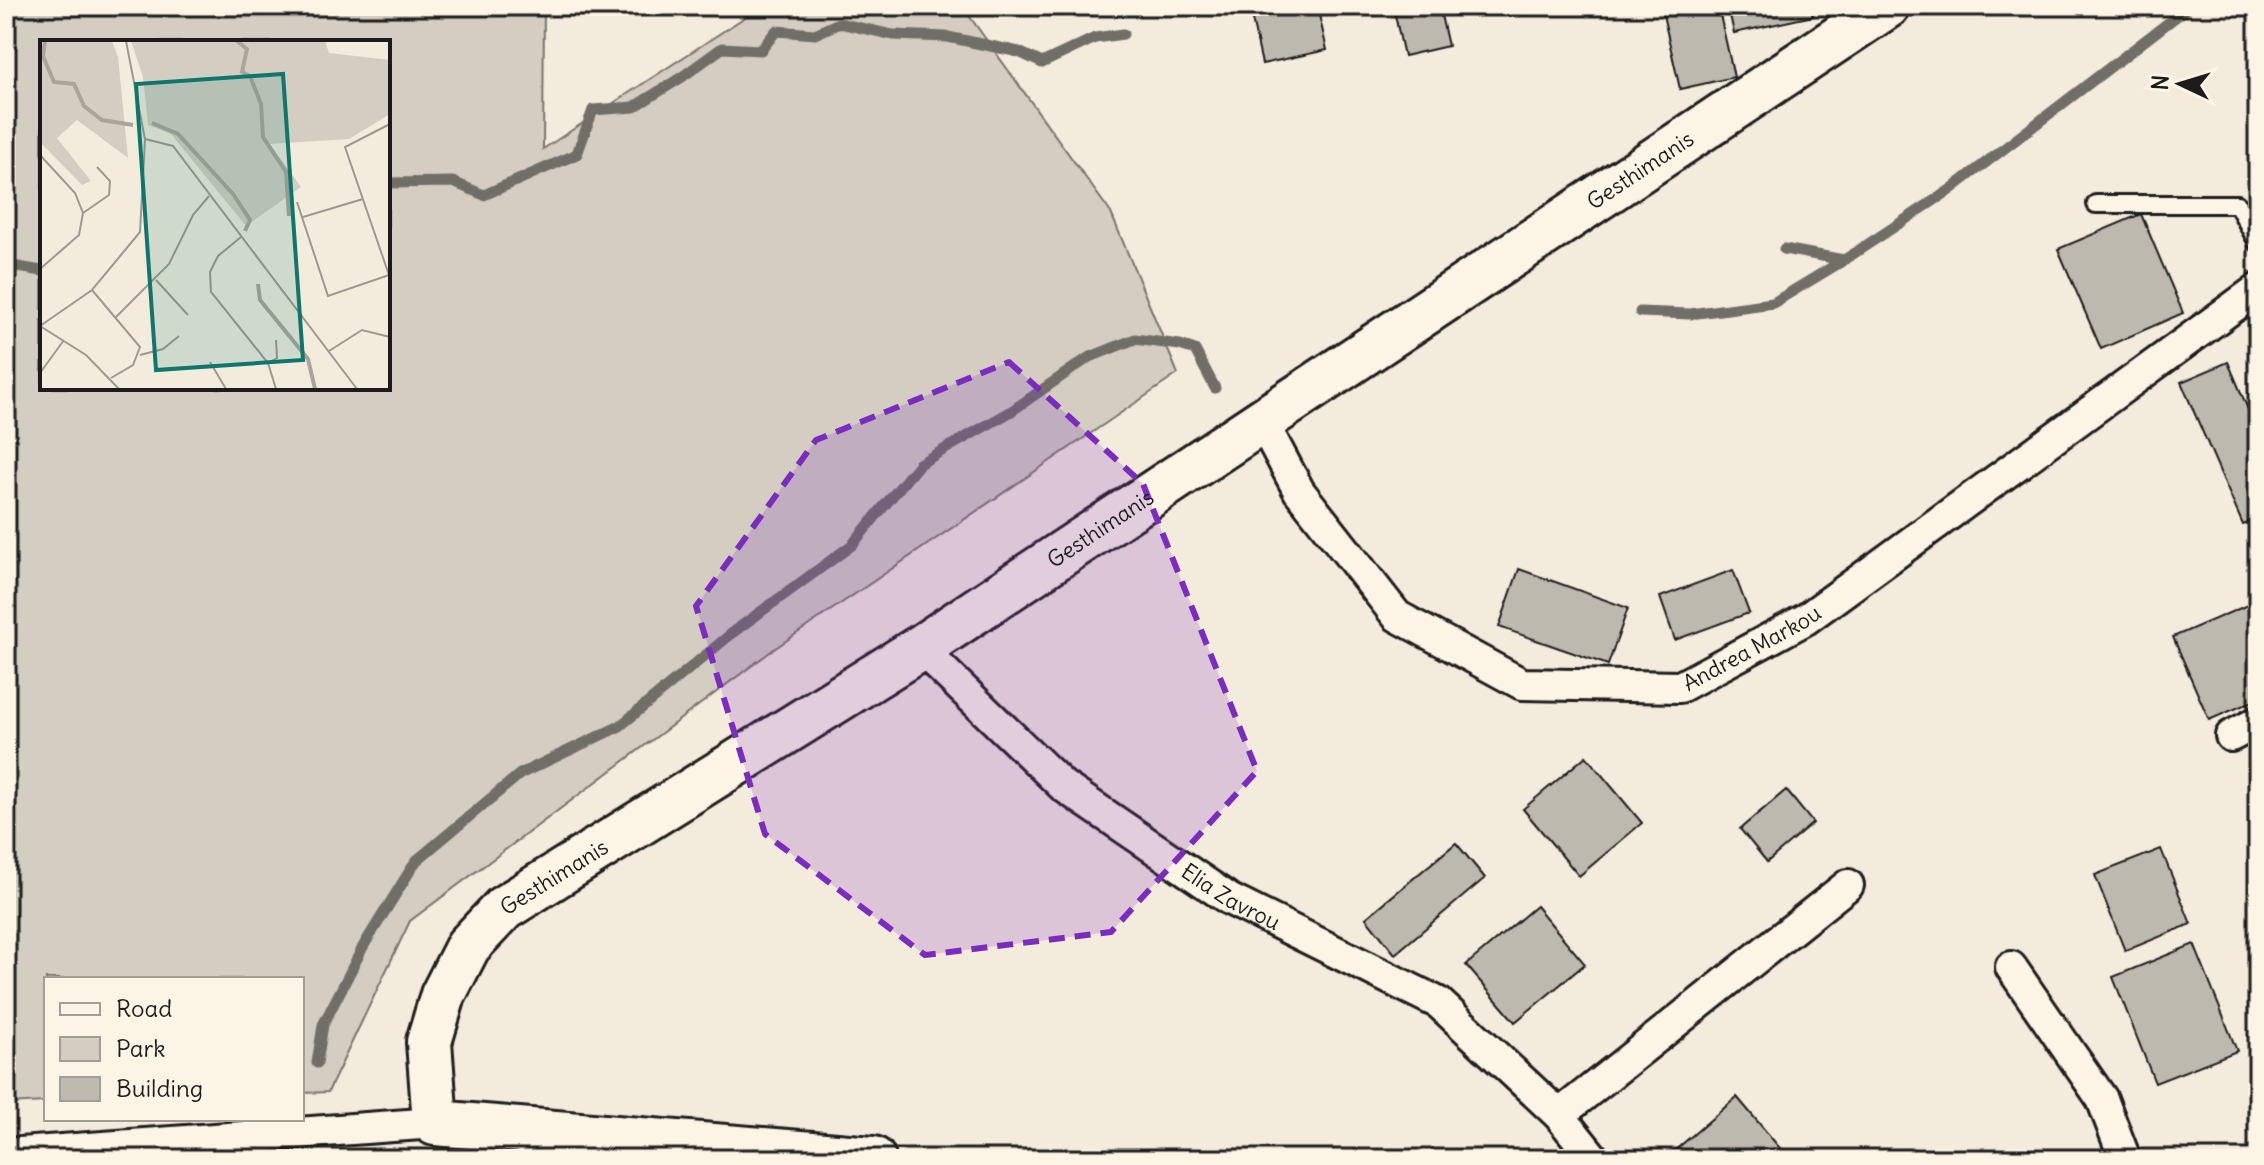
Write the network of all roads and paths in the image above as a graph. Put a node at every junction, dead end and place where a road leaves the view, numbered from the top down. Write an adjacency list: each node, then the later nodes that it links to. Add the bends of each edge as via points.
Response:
1 (1887, 6): 5 (street, Gesthimanis)
2 (2096, 204): 3 (lane, via 2237,204)
3 (2258, 243)
4 (2258, 289): 5 (street, Andrea Markou, via 1806,619 1680,687 1522,684 1397,616 1299,491)
5 (1262, 421): 6 (street, Gesthimanis)
6 (920, 648): 11 (street, Elia Zavrou, via 1063,786 1229,899 1439,1003); 12 (street, Gesthimanis, via 504,908 468,946 443,995 429,1042)
7 (2258, 722): 8 (street)
8 (2231, 736)
9 (1848, 885): 11 (street)
10 (2011, 967): 16 (street, via 2102,1099)
11 (1559, 1115): 15 (street, Elia Zavrou)
12 (435, 1123): 13 (street); 14 (street)
13 (6, 1154)
14 (873, 1159)
15 (1594, 1159)
16 (2125, 1159)

